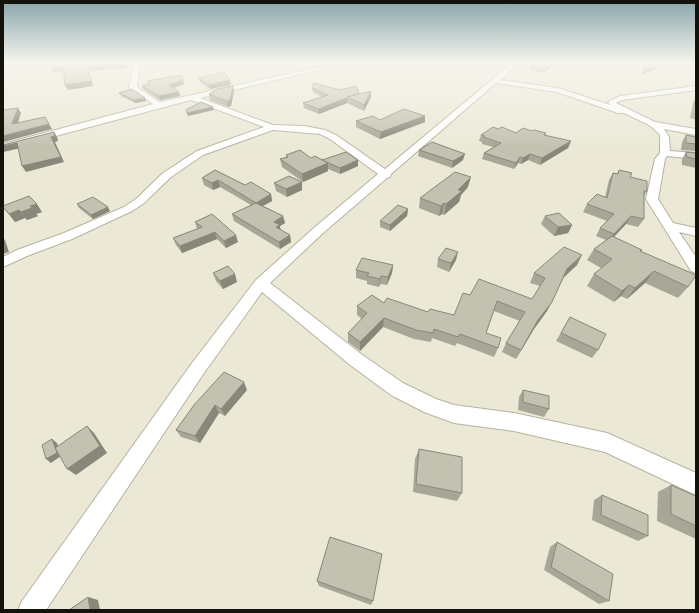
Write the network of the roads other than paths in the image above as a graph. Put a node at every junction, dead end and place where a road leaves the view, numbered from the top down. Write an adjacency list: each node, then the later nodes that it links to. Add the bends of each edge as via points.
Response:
1 (136, 91): 8 (street)
2 (225, 91): 6 (street)
3 (483, 91): 15 (street)
4 (560, 91): 7 (street)
5 (676, 91): 7 (street, via 620,98)
6 (193, 98): 8 (street); 10 (street)
7 (608, 104): 9 (street)
8 (159, 105): 12 (street)
9 (654, 124): 11 (street); 13 (street, via 662,130)
10 (272, 127): 15 (street, via 322,132); 18 (street, via 200,153 167,175 128,209 22,253)
11 (696, 132)
12 (3, 147)
13 (666, 153): 14 (street); 16 (street, via 660,159 652,199)
14 (696, 156)
15 (386, 175): 20 (street, via 319,230)
16 (671, 226): 17 (street); 19 (street)
17 (696, 232)
18 (3, 264)
19 (696, 268)
20 (261, 283): 21 (street, via 367,368 397,389 431,406 454,414 514,422 607,443); 22 (street, via 198,368)
21 (696, 484)
22 (31, 610)

